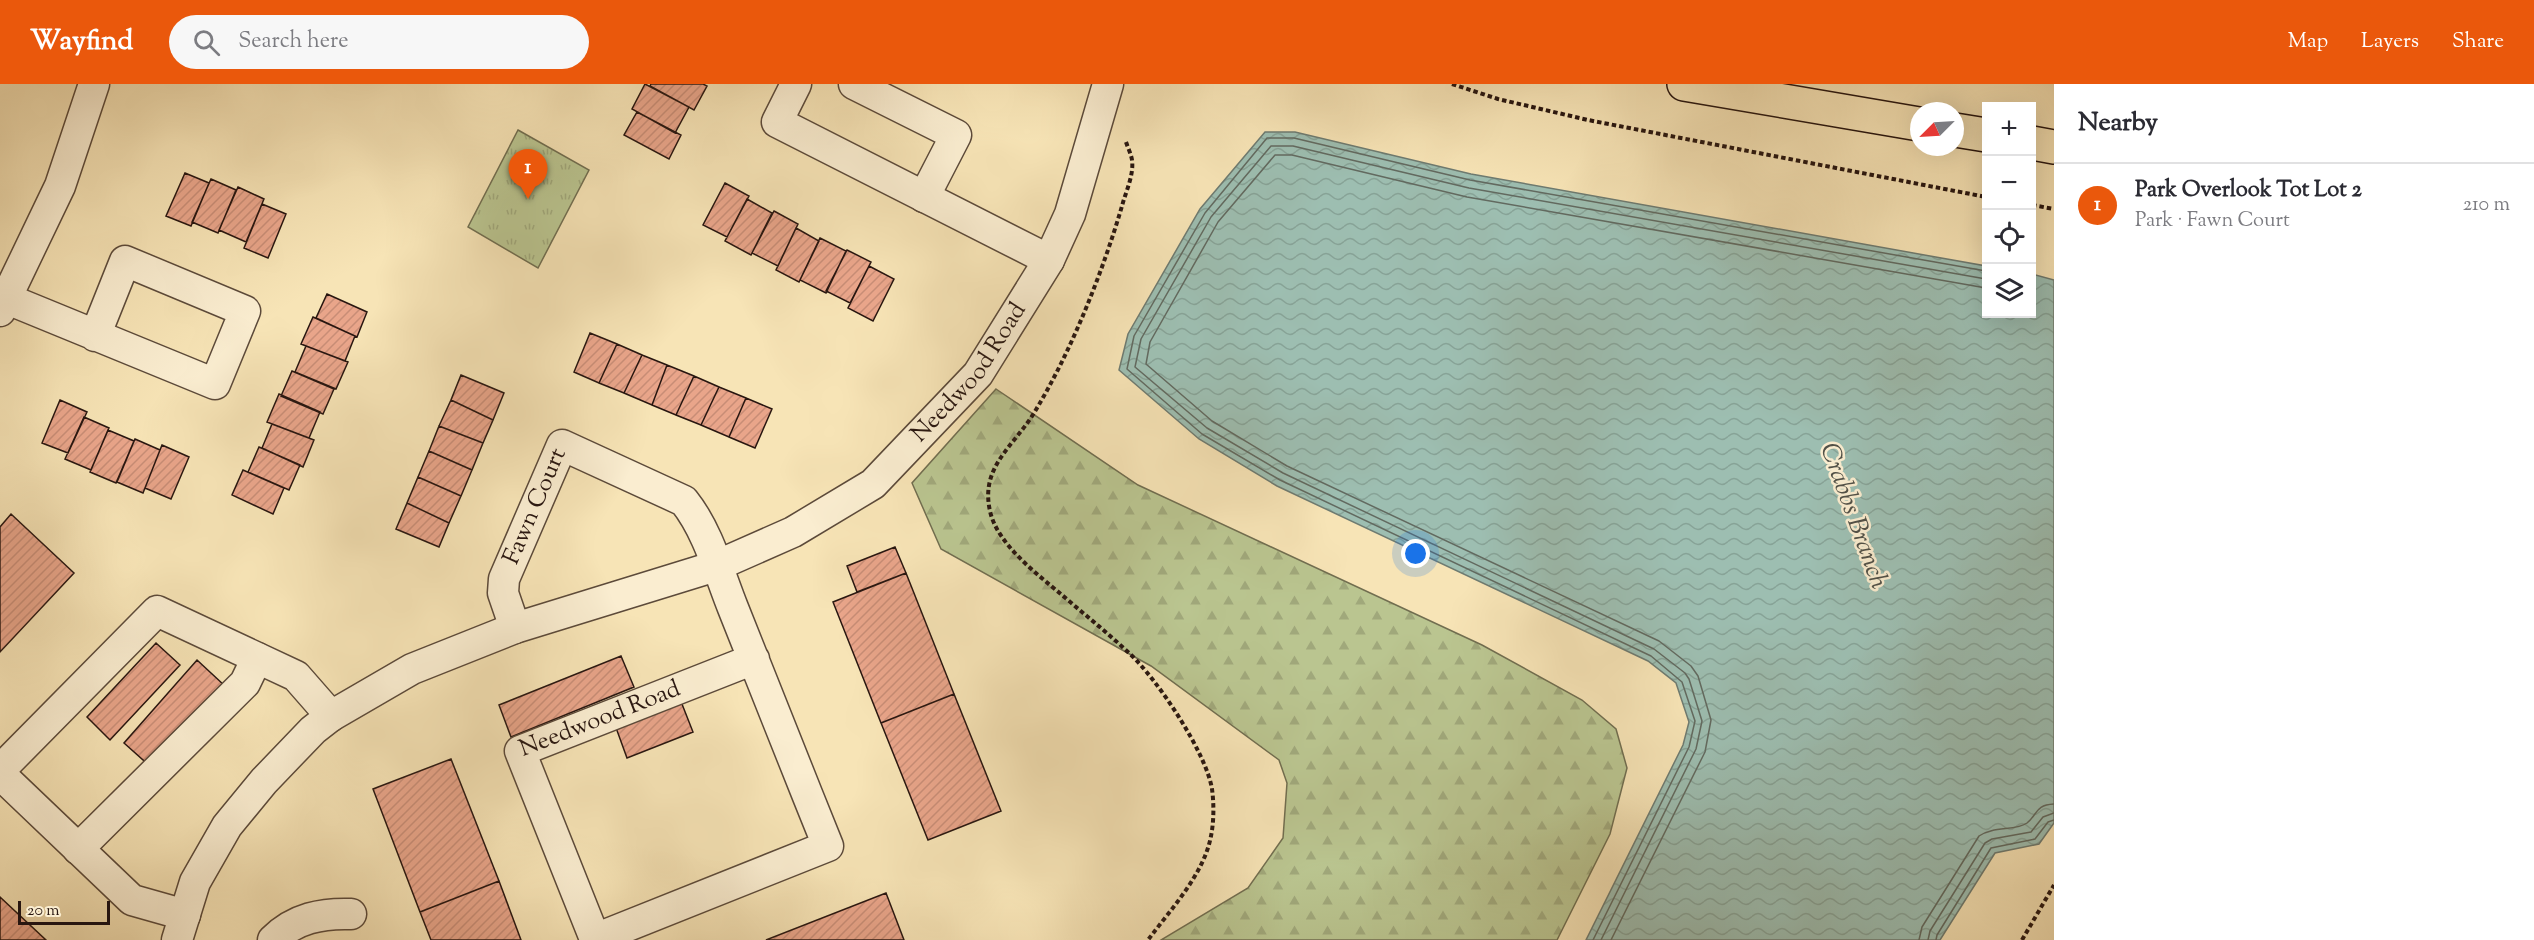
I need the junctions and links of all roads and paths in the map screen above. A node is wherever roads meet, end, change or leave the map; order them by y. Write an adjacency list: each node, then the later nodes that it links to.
1 (94, 84): 18 (street)
2 (796, 84): 14 (street)
3 (854, 84): 14 (street)
4 (1108, 84): 17 (street, Needwood Road)
5 (1452, 84): 13 (path)
6 (1684, 84): 7 (main road)
7 (1910, 122)
8 (1964, 131): 9 (main road)
9 (1982, 134)
10 (1126, 142): 31 (path)
11 (2036, 144): 12 (main road)
12 (2054, 147)
13 (1982, 196)
14 (924, 197): 17 (street)
15 (2036, 206): 16 (path)
16 (2054, 209)
17 (1048, 260): 20 (street, Needwood Road)
18 (2, 302): 19 (street)
19 (95, 336): 19 (street)
20 (716, 566): 21 (street, Needwood Road); 21 (street, Fawn Court); 23 (street, Needwood Road)
21 (515, 628): 24 (street, Needwood Road)
22 (257, 658): 24 (street, Needwood Road); 25 (street, Needwood Road); 26 (street)
23 (754, 659): 23 (street, Needwood Road)
24 (331, 716): 29 (street, Needwood Road)
25 (0, 772): 26 (street, Needwood Road)
26 (78, 849): 29 (street, Needwood Road)
27 (2054, 885): 32 (path)
28 (351, 915): 30 (street)
29 (181, 927)
30 (273, 940)
31 (1149, 940)
32 (2022, 940)

